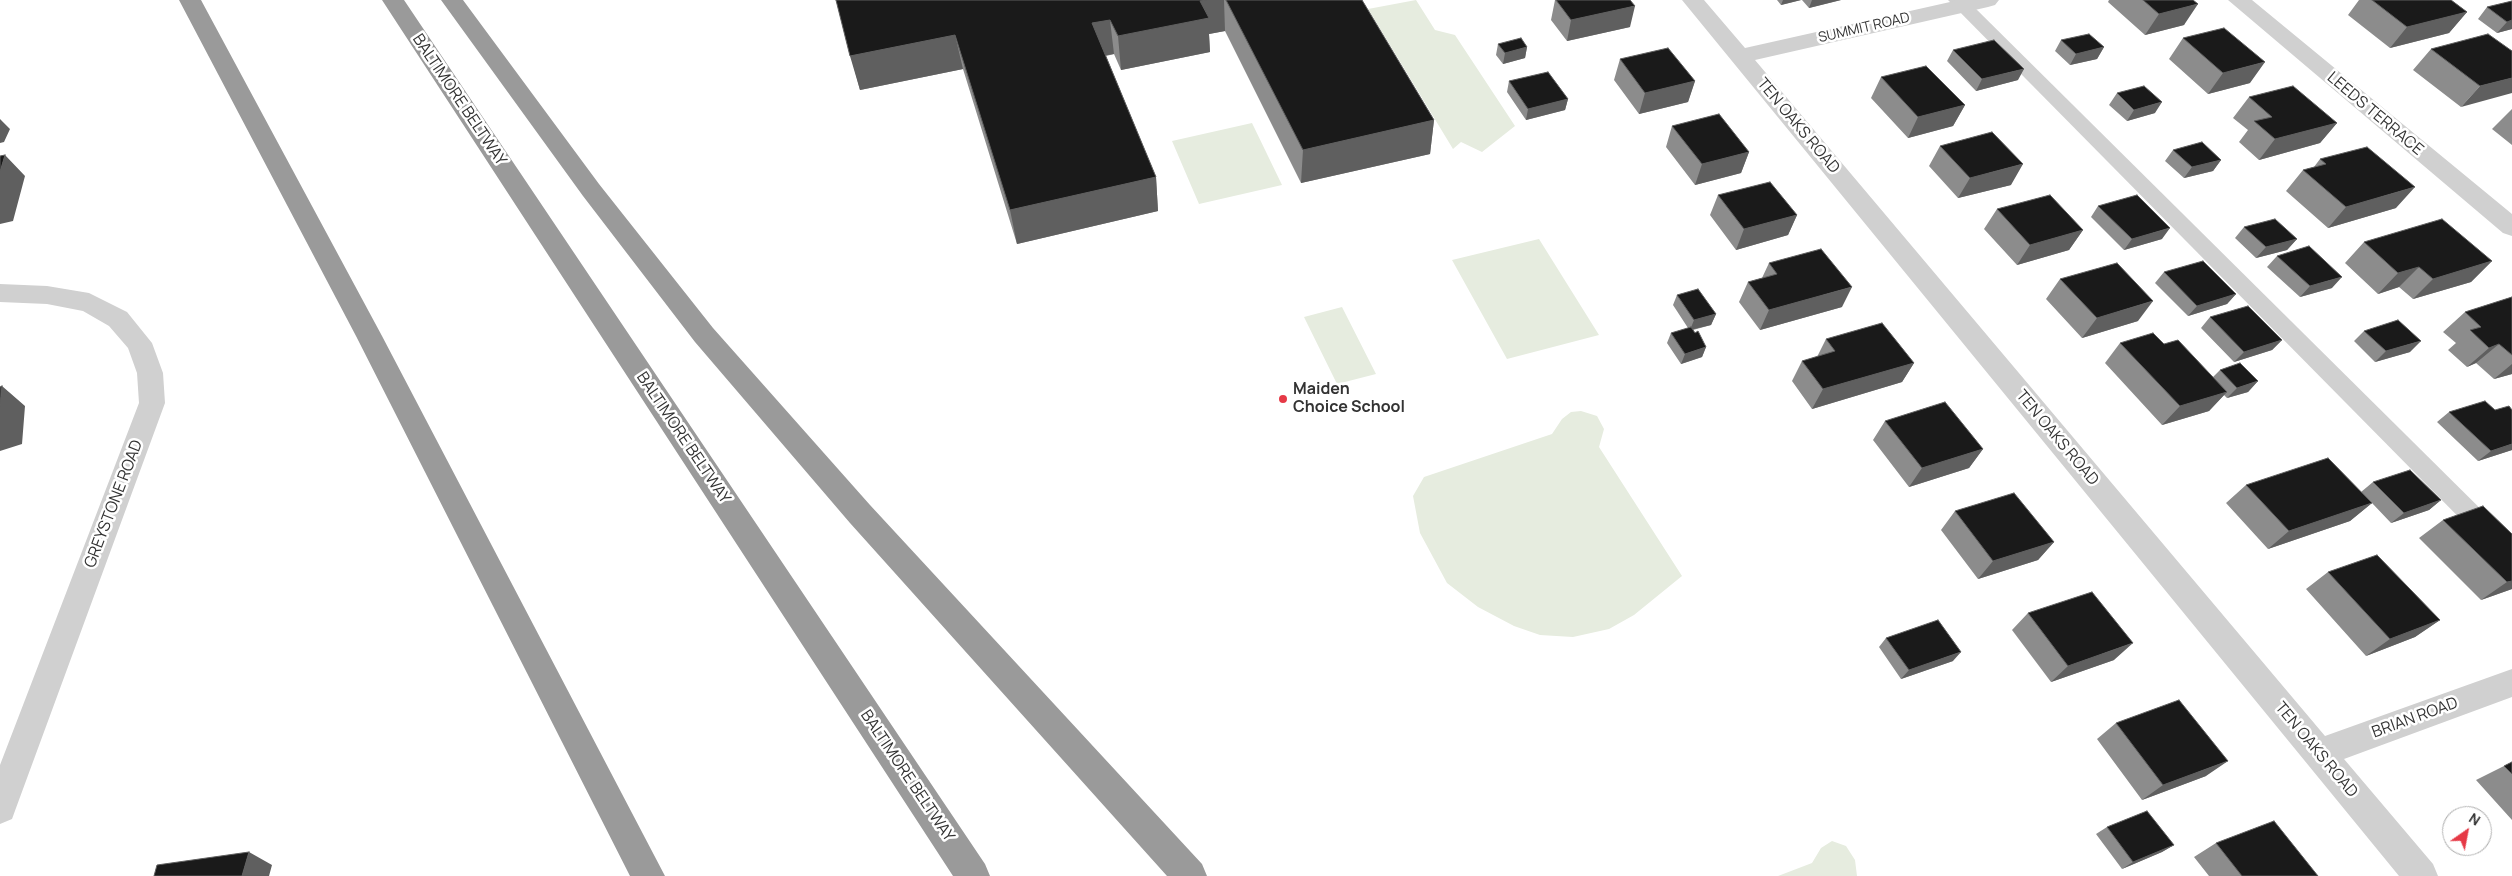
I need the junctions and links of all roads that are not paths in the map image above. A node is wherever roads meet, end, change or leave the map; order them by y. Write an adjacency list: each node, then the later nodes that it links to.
1 (190, 0): 15 (highway)
2 (393, 0): 16 (highway, BALTIMORE BELTWAY)
3 (452, 0): 17 (highway)
4 (1693, 0): 8 (street, TEN OAKS ROAD)
5 (1988, 0): 7 (street, SUMMIT ROAD)
6 (2239, 0): 9 (street, LEEDS TERRACE)
7 (1960, 3): 8 (street, SUMMIT ROAD); 11 (lane)
8 (1740, 56): 13 (street, TEN OAKS ROAD)
9 (2512, 227)
10 (0, 293): 14 (street, GREYSTONE ROAD)
11 (2512, 556)
12 (2512, 683): 13 (street, BRIAN ROAD)
13 (2319, 753): 18 (street, TEN OAKS ROAD)
14 (0, 808)
15 (648, 876)
16 (973, 876)
17 (1190, 876)
18 (2420, 876)

